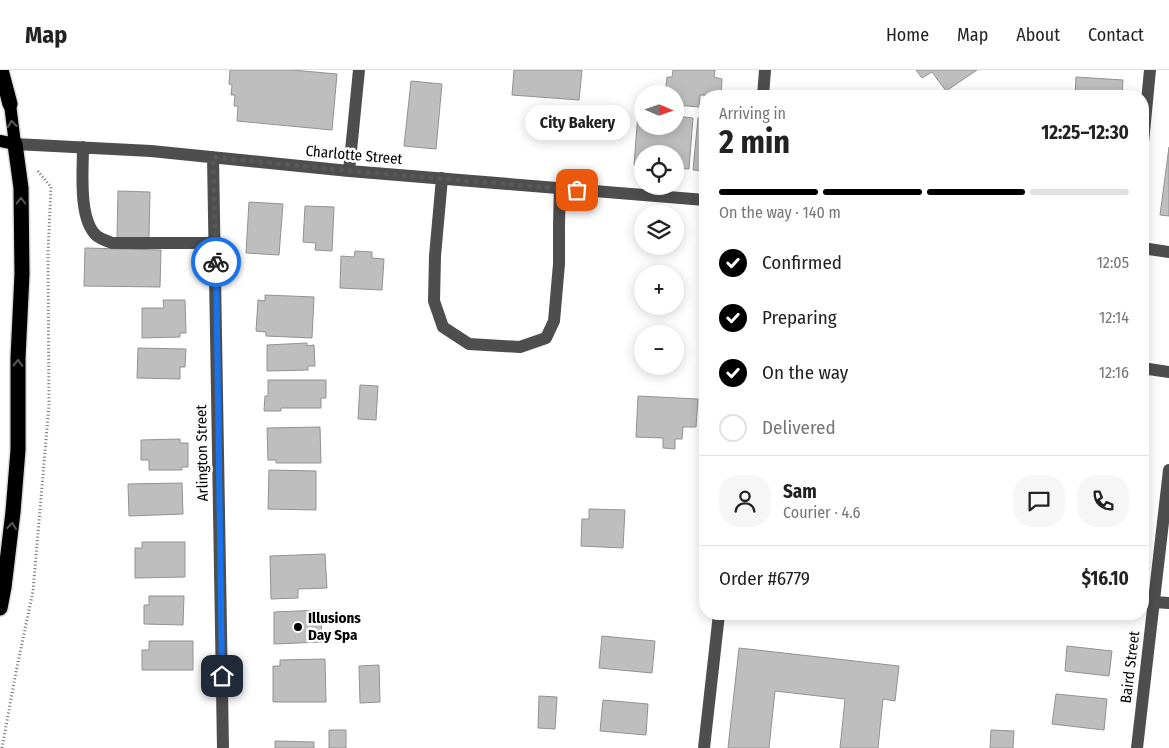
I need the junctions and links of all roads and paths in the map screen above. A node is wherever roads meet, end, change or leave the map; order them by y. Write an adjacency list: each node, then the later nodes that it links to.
1 (1, 70): 8 (highway)
2 (9, 70): 8 (street)
3 (359, 70): 12 (street)
4 (765, 70): 6 (street)
5 (1150, 70): 7 (street)
6 (763, 90)
7 (1148, 90)
8 (10, 104): 9 (main road, one-way to 8)
9 (7, 143): 10 (street, Charlotte Street); 24 (highway, one-way to 9)
10 (84, 148): 11 (street, Charlotte Street); 16 (street)
11 (213, 157): 12 (street, Charlotte Street); 16 (street, Arlington Street)
12 (350, 171): 13 (street, Charlotte Street)
13 (442, 178): 14 (street, Charlotte Street); 14 (street)
14 (560, 188): 15 (street, Charlotte Street)
15 (699, 200)
16 (215, 244): 26 (street, Arlington Street)
17 (1149, 249): 18 (street)
18 (1169, 252)
19 (1149, 369): 20 (street)
20 (1169, 372)
21 (1169, 470): 22 (street, Baird Street)
22 (1154, 602): 23 (street); 28 (street, Baird Street)
23 (1169, 603)
24 (0, 608)
25 (718, 620): 27 (street)
26 (223, 748)
27 (704, 748)
28 (1137, 748)

